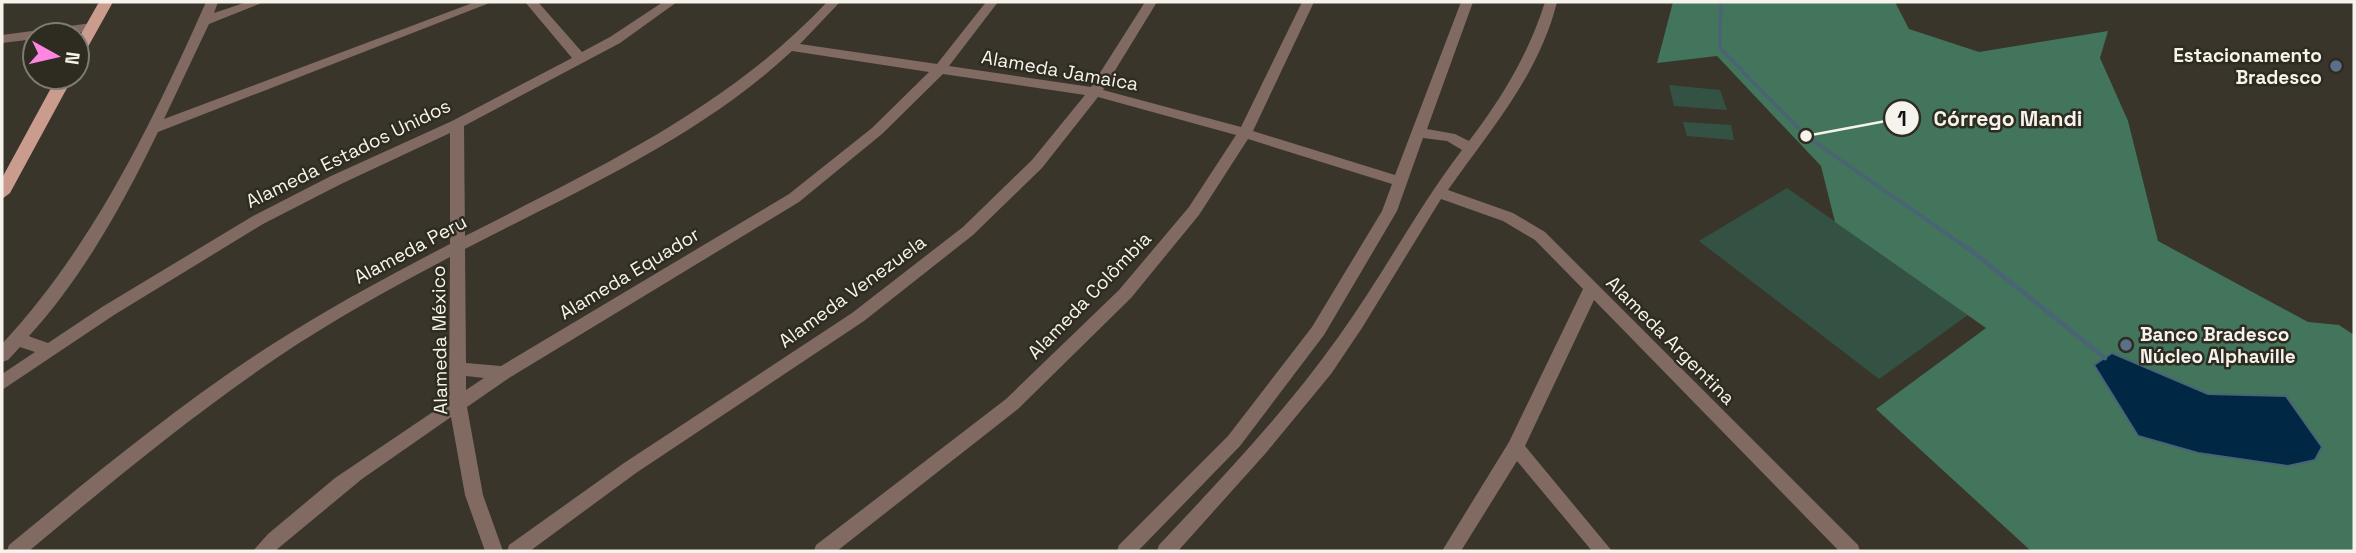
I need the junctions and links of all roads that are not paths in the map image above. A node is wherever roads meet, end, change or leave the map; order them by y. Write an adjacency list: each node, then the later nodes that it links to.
1 (106, 2): 14 (main road)
2 (212, 2): 13 (street)
3 (258, 2): 13 (street)
4 (486, 2): 22 (street)
5 (531, 2): 17 (street)
6 (671, 2): 17 (street, Alameda Estados Unidos)
7 (834, 2): 16 (street, Alameda Peru)
8 (992, 2): 18 (street, Alameda Equador)
9 (1151, 2): 20 (street, Alameda Venezuela)
10 (1307, 2): 23 (street, Alameda Colômbia)
11 (1467, 2): 24 (street)
12 (1551, 2): 25 (street)
13 (204, 21): 22 (street)
14 (92, 27): 15 (street)
15 (2, 39)
16 (790, 47): 18 (street, Alameda Jamaica); 31 (street, Alameda Peru)
17 (580, 58): 21 (street, Alameda Estados Unidos)
18 (940, 69): 20 (street, Alameda Jamaica); 37 (street, Alameda Equador)
19 (57, 91): 28 (main road)
20 (1095, 92): 23 (street, Alameda Jamaica); 44 (street, Alameda Venezuela)
21 (457, 124): 31 (street, Alameda México); 34 (street, Alameda Estados Unidos)
22 (152, 129): 33 (street)
23 (1245, 133): 26 (street, Alameda Jamaica); 45 (street, Alameda Colômbia)
24 (1420, 133): 25 (street); 26 (street)
25 (1471, 149): 27 (street)
26 (1399, 181): 29 (street)
27 (1438, 192): 30 (street); 32 (street, Alameda Argentina)
28 (2, 193)
29 (1379, 231): 30 (street); 46 (street)
30 (1405, 239): 47 (street)
31 (458, 247): 36 (street, Alameda México); 41 (street, Alameda Peru)
32 (1591, 289): 40 (street); 50 (street, Alameda Argentina)
33 (19, 337): 34 (street); 35 (street)
34 (49, 350): 38 (street, Alameda Estados Unidos)
35 (2, 355)
36 (458, 369): 37 (street); 39 (street, Alameda México)
37 (503, 373): 39 (street, Alameda Equador)
38 (2, 383)
39 (463, 399): 42 (street, Alameda Equador); 43 (street, Alameda México)
40 (1516, 447): 48 (street); 49 (street)
41 (16, 551)
42 (262, 551)
43 (494, 551)
44 (516, 551)
45 (823, 551)
46 (1126, 551)
47 (1166, 551)
48 (1451, 551)
49 (1603, 551)
50 (1851, 551)

